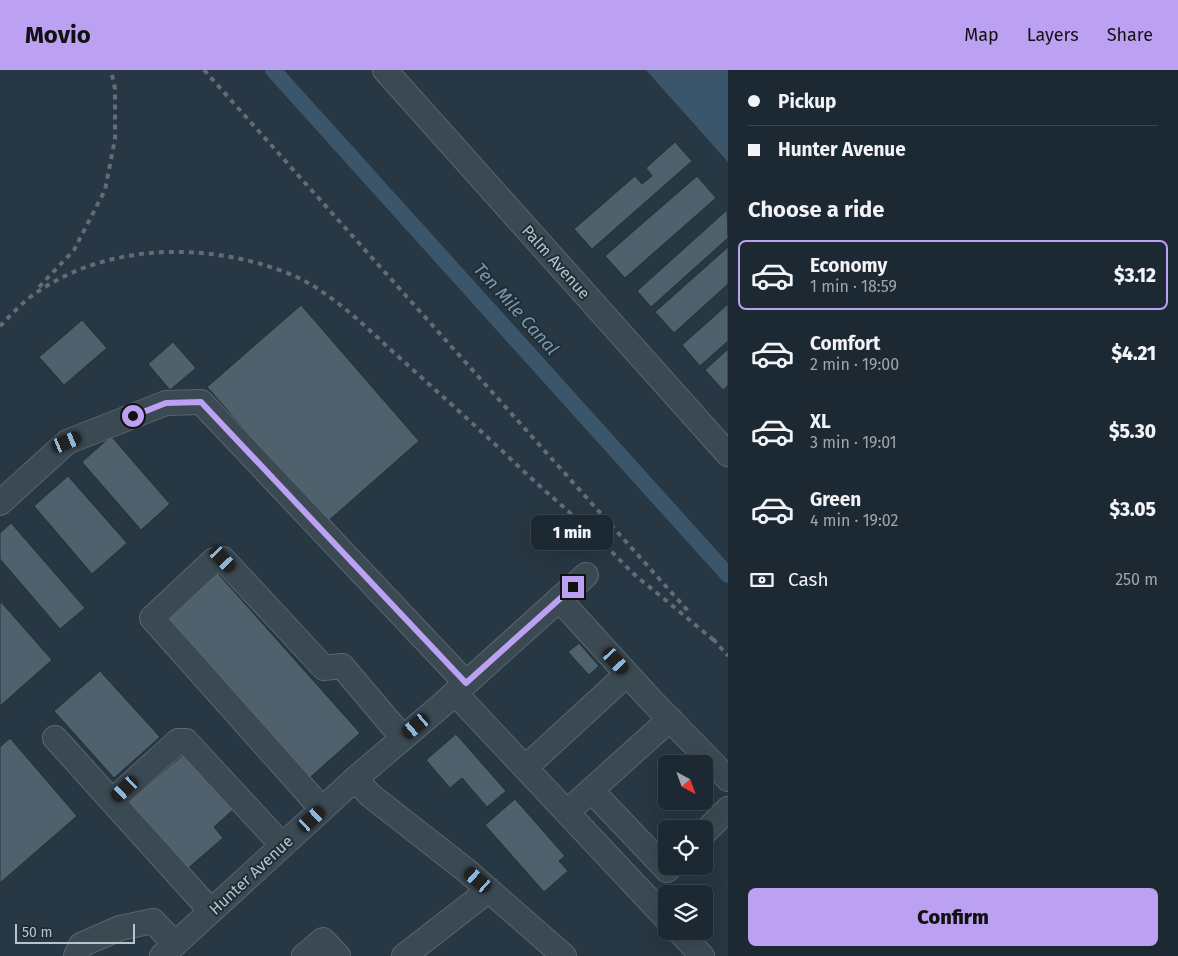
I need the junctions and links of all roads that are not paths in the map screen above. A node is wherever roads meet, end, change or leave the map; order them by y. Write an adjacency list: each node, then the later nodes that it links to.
1 (385, 70): 2 (street, Palm Avenue)
2 (728, 454)
3 (0, 503): 7 (street)
4 (586, 575): 5 (street, Hunter Avenue)
5 (559, 599): 6 (street); 7 (street, Hunter Avenue)
6 (627, 674): 8 (street); 11 (street)
7 (460, 688): 10 (street, Hunter Avenue); 11 (street)
8 (670, 720): 13 (street); 14 (street)
9 (55, 738): 15 (street)
10 (403, 738): 12 (street, Hunter Avenue); 16 (street)
11 (526, 767): 18 (street)
12 (355, 779): 16 (street, Hunter Avenue); 22 (street)
13 (728, 779)
14 (591, 790): 18 (street); 21 (street)
15 (112, 801): 20 (street); 24 (street)
16 (322, 809): 20 (street, Hunter Avenue)
17 (728, 809): 19 (street)
18 (567, 812): 23 (street)
19 (713, 824)
20 (282, 845): 24 (street, Hunter Avenue)
21 (658, 861)
22 (489, 890): 30 (street); 31 (street)
23 (658, 909)
24 (211, 911): 26 (street, Hunter Avenue)
25 (687, 940): 32 (street)
26 (168, 950): 27 (street)
27 (76, 956)
28 (304, 956): 29 (street)
29 (338, 956)
30 (404, 956)
31 (564, 956)
32 (702, 956)

